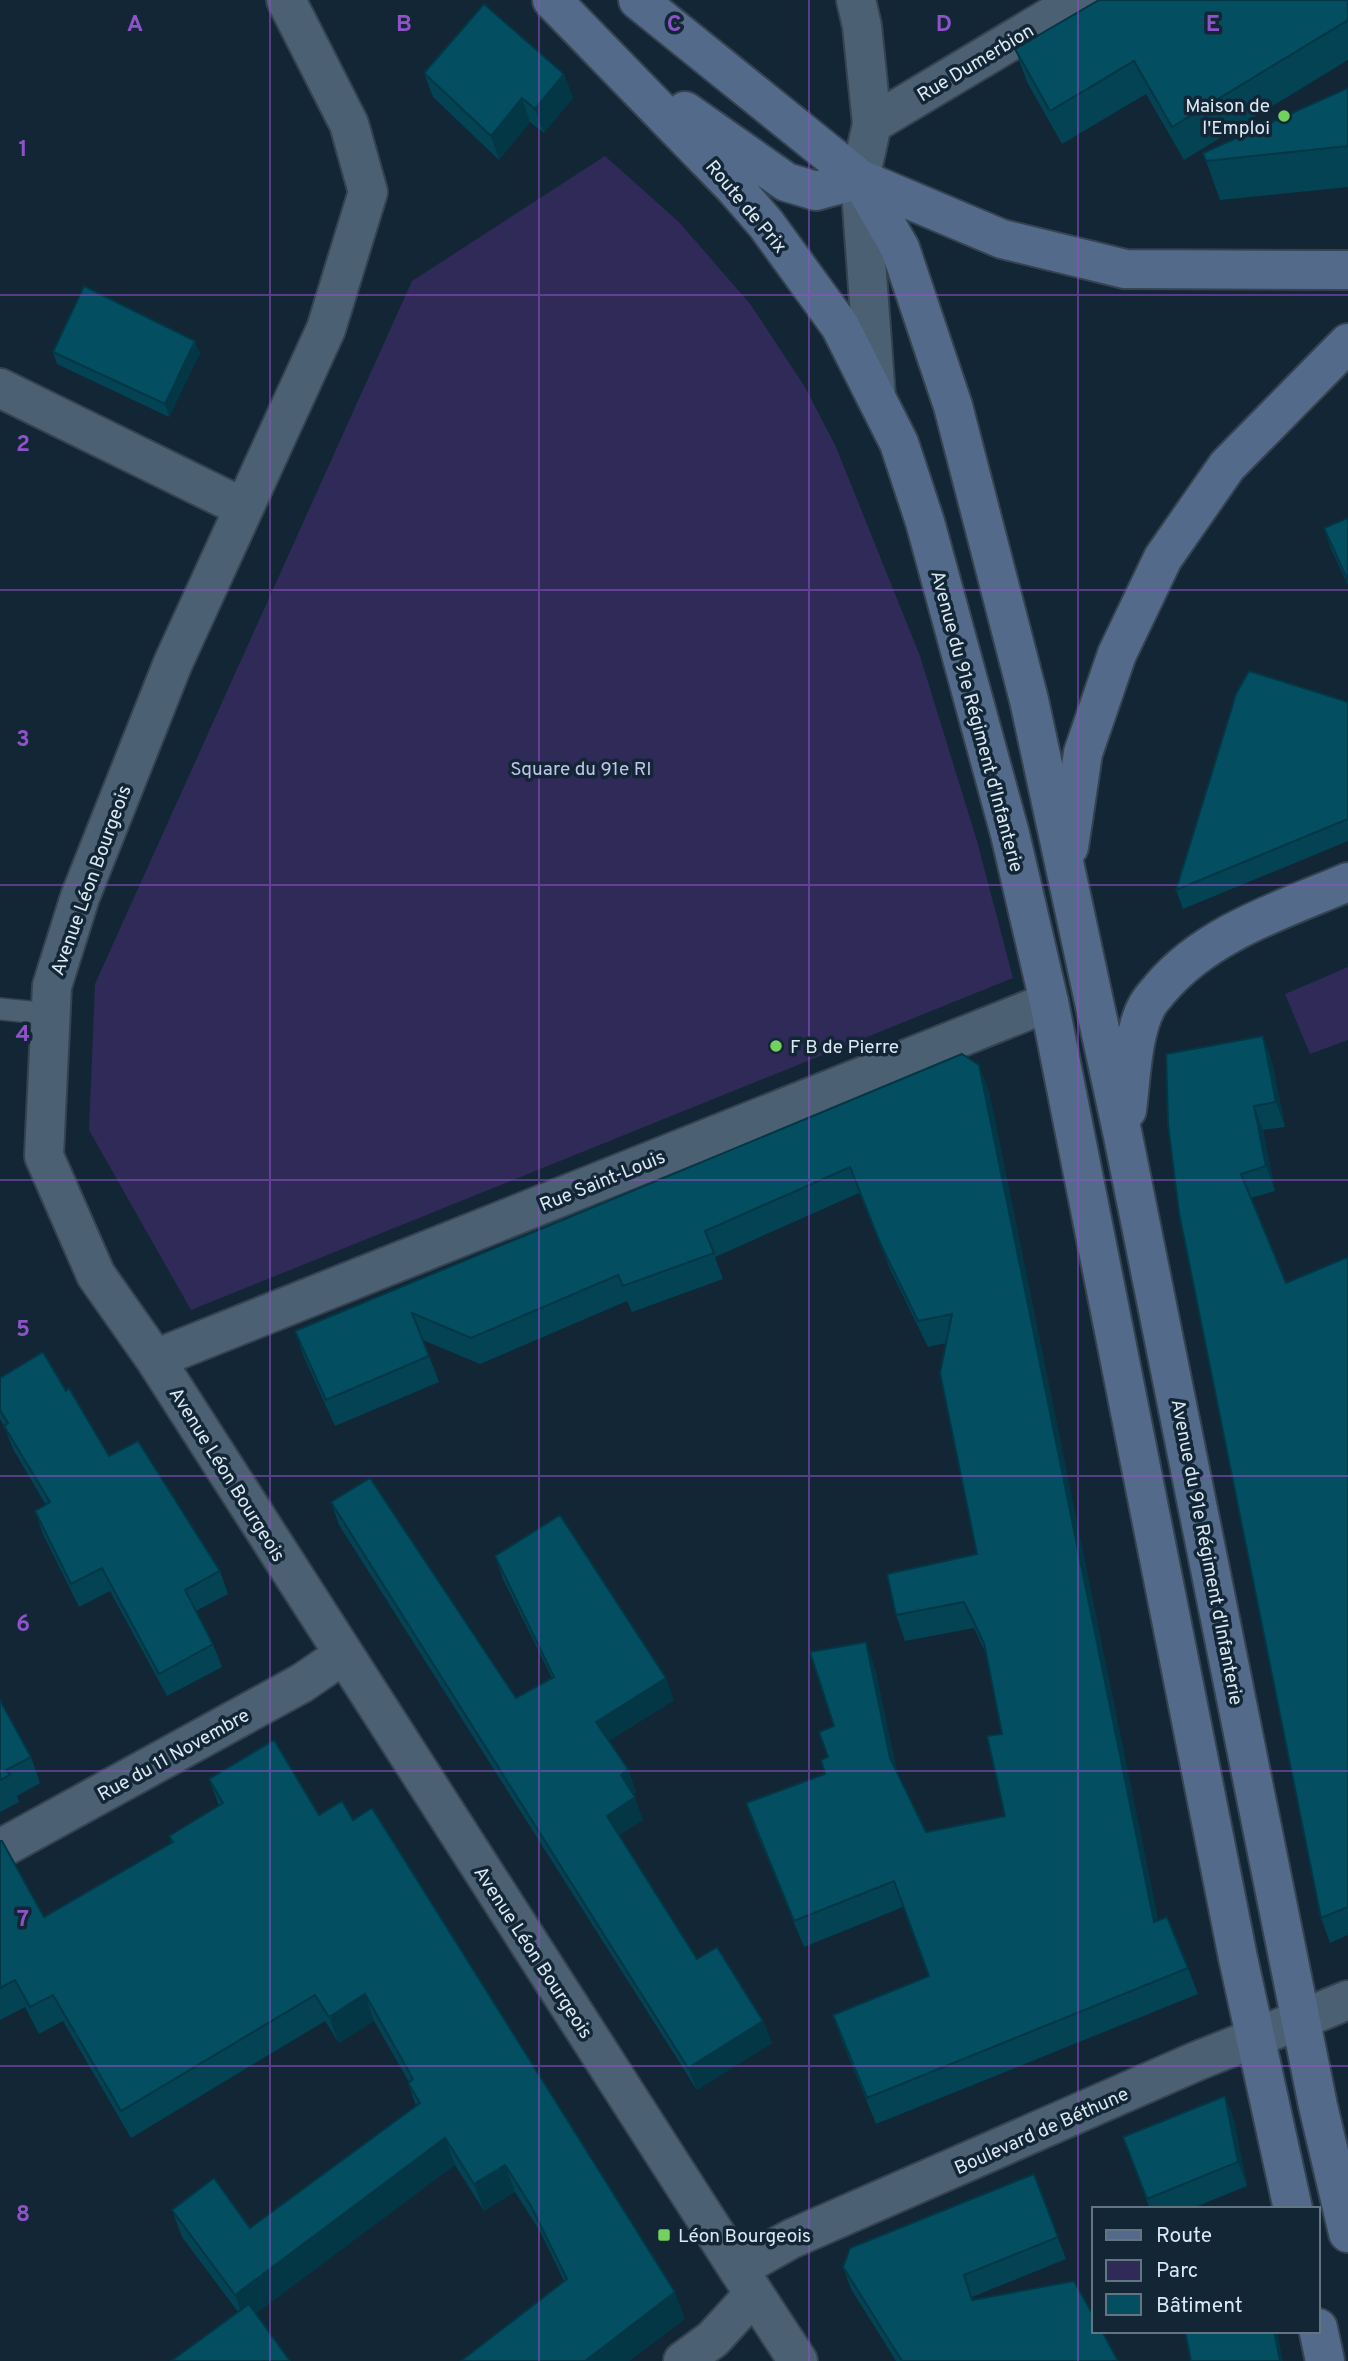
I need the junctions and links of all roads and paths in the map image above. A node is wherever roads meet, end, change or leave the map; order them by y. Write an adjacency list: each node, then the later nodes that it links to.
1 (286, 0): 14 (street, Avenue Léon Bourgeois)
2 (552, 0): 6 (main road, Route de Prix)
3 (638, 0): 8 (main road)
4 (856, 0): 7 (street)
5 (1079, 0): 7 (street, Rue Dumerbion)
6 (608, 57): 8 (main road); 12 (main road, Route de Prix)
7 (872, 124): 8 (street)
8 (860, 179): 9 (main road); 12 (street); 15 (main road, Avenue du 91e Régiment d'Infanterie)
9 (1348, 270)
10 (1348, 343): 15 (main road, Avenue du 91e Régiment d'Infanterie)
11 (0, 388): 14 (street)
12 (876, 397): 13 (main road, Route de Prix)
13 (899, 443): 17 (main road, Avenue du 91e Régiment d'Infanterie)
14 (244, 508): 19 (street, Avenue Léon Bourgeois)
15 (1066, 872): 17 (main road, Avenue du 91e Régiment d'Infanterie); 20 (main road, Avenue du 91e Régiment d'Infanterie)
16 (1348, 882): 20 (main road)
17 (1049, 1002): 21 (street, Rue Saint-Louis); 26 (main road, Avenue du 91e Régiment d'Infanterie)
18 (0, 1010): 19 (lane)
19 (50, 1014): 21 (street, Avenue Léon Bourgeois)
20 (1123, 1136): 25 (main road, Avenue du 91e Régiment d'Infanterie)
21 (155, 1359): 22 (street, Avenue Léon Bourgeois)
22 (343, 1655): 23 (street, Rue du 11 Novembre); 29 (street, Avenue Léon Bourgeois)
23 (0, 1849)
24 (1348, 2000): 25 (street, Boulevard de Béthune)
25 (1302, 2019): 26 (street, Boulevard de Béthune); 28 (main road, Avenue du 91e Régiment d'Infanterie)
26 (1255, 2037): 27 (main road, Avenue du 91e Régiment d'Infanterie); 29 (street, Boulevard de Béthune)
27 (1293, 2207)
28 (1348, 2233)
29 (746, 2282): 31 (street, Boulevard de Béthune); 32 (street, Avenue Léon Bourgeois)
30 (1319, 2333): 33 (main road)
31 (684, 2361)
32 (797, 2361)
33 (1325, 2361)

